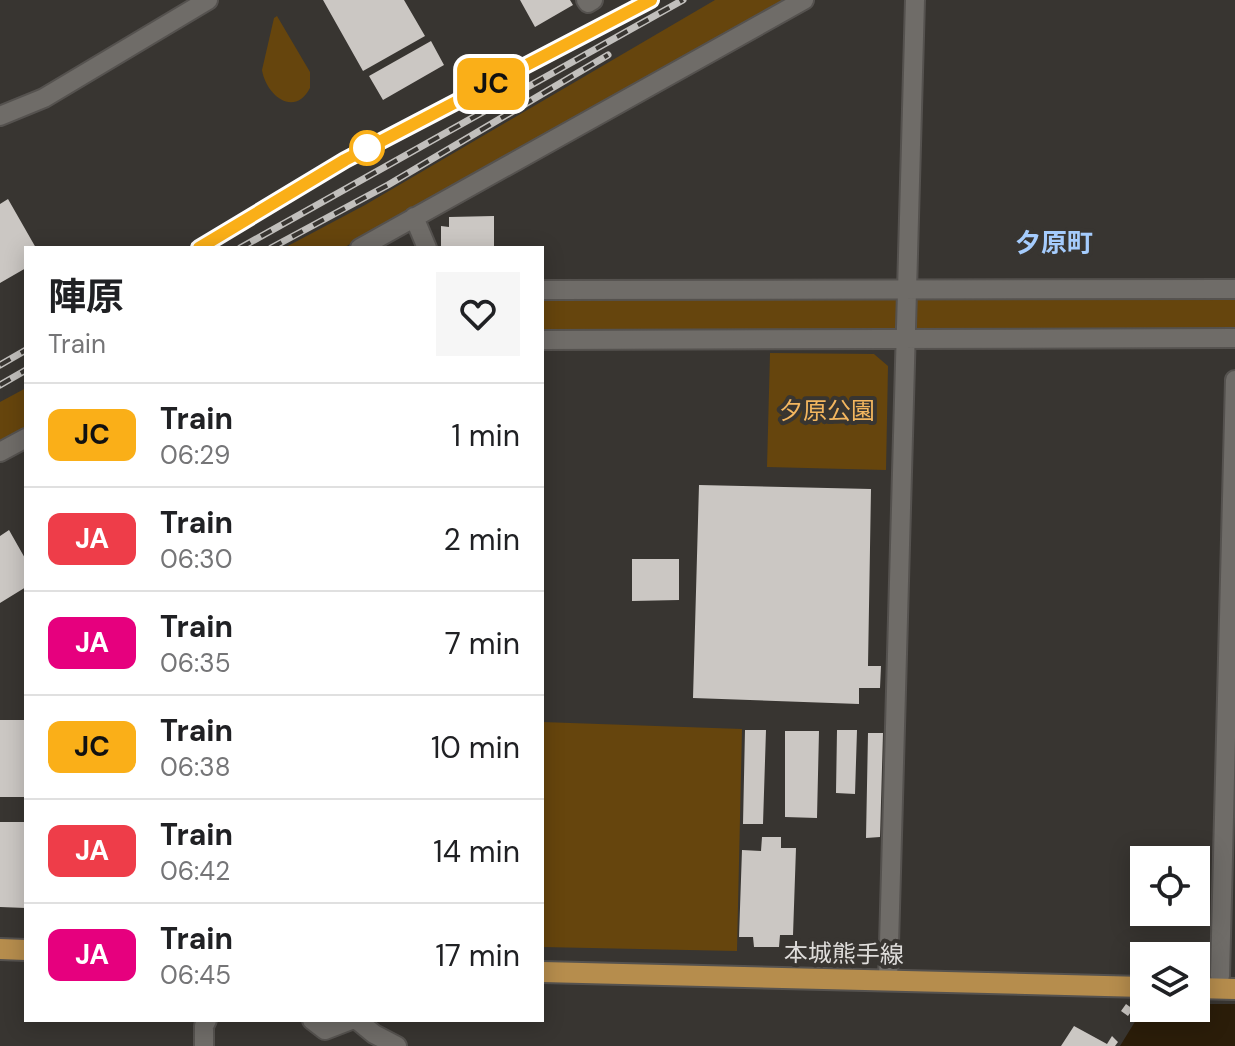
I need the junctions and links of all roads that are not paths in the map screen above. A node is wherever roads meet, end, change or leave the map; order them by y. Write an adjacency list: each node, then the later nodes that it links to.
1 (208, 0): 6 (street)
2 (586, 0): 3 (street)
3 (593, 0)
4 (804, 0): 7 (street)
5 (915, 0): 10 (street)
6 (0, 116)
7 (414, 217): 8 (street); 9 (street)
8 (363, 246)
9 (426, 246)
10 (907, 289): 11 (street); 12 (street); 14 (street)
11 (1235, 289)
12 (544, 290)
13 (1235, 338): 14 (street)
14 (907, 339): 15 (street); 26 (street)
15 (544, 340)
16 (1235, 380): 28 (street)
17 (24, 439): 18 (street)
18 (0, 452)
19 (0, 949): 20 (main road)
20 (24, 950)
21 (0, 960): 22 (main road)
22 (24, 960)
23 (544, 962): 26 (main road, 本城熊手線)
24 (544, 972): 26 (main road, 本城熊手線)
25 (1130, 975): 26 (main road, 本城熊手線)
26 (888, 976): 30 (main road, 本城熊手線)
27 (1210, 977): 28 (main road)
28 (1230, 981): 29 (main road)
29 (1210, 985)
30 (1130, 986)
31 (206, 1022): 35 (street)
32 (315, 1022): 33 (street)
33 (348, 1022)
34 (357, 1022): 36 (street)
35 (204, 1046)
36 (397, 1046)

